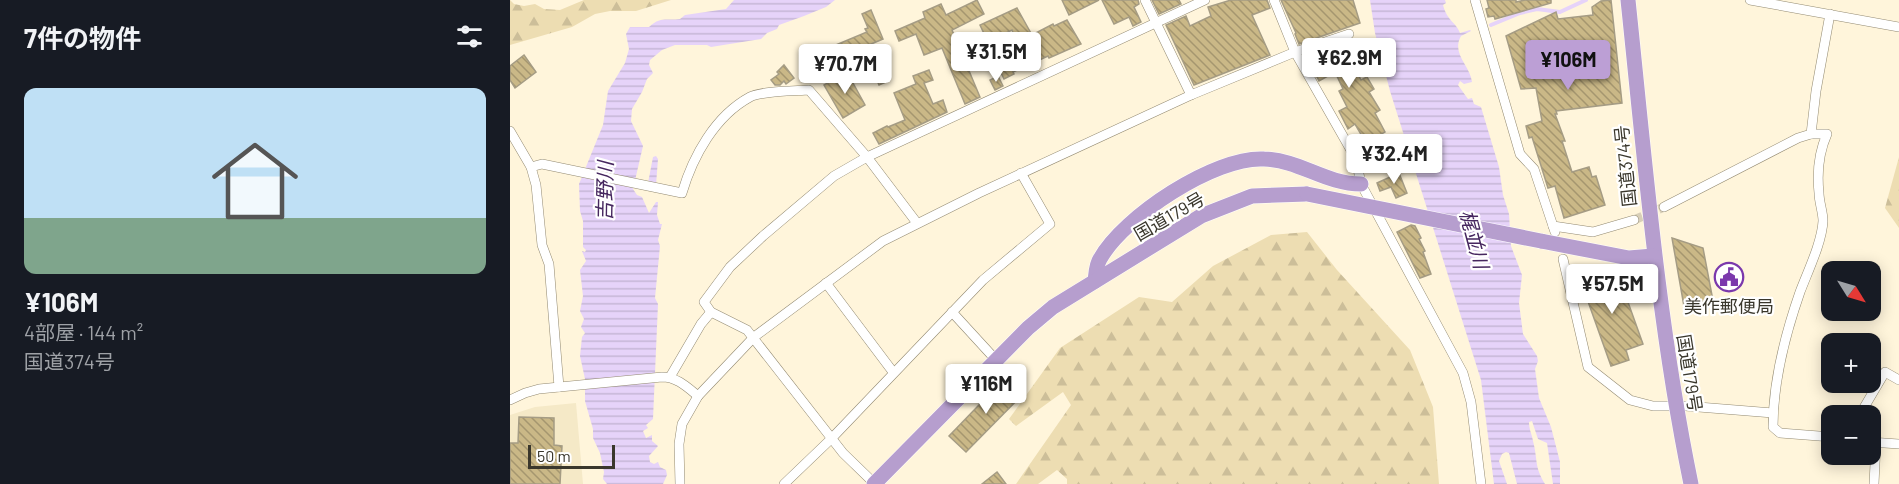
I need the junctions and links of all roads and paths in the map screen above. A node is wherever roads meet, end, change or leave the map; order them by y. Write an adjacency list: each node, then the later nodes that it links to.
1 (1145, 0): 8 (street)
2 (1206, 0): 8 (street)
3 (1274, 0): 11 (street)
4 (1475, 0): 20 (street)
5 (1628, 0): 22 (highway, 国道374号)
6 (1750, 0): 7 (street)
7 (1830, 14): 9 (street); 14 (street)
8 (1156, 23): 12 (street); 15 (street)
9 (1899, 27)
10 (1349, 34): 11 (street)
11 (1295, 52): 12 (street); 18 (street)
12 (1191, 95): 17 (street)
13 (510, 131): 16 (street)
14 (1811, 134): 19 (street); 38 (street)
15 (867, 157): 16 (street); 21 (street); 26 (street)
16 (531, 167): 33 (street)
17 (1021, 173): 21 (street); 27 (street)
18 (1361, 184): 24 (highway); 47 (street)
19 (1664, 207)
20 (1634, 220)
21 (917, 223): 25 (street)
22 (1653, 256): 24 (highway, 国道179号, bridge); 37 (highway, 国道179号)
23 (1563, 259): 37 (street)
24 (1095, 281): 29 (highway, 国道179号)
25 (826, 283): 28 (street); 30 (street)
26 (711, 312): 28 (street); 31 (street)
27 (952, 312): 29 (street); 30 (street)
28 (754, 337): 34 (street); 40 (street)
29 (996, 360): 46 (highway, 国道179号)
30 (893, 372): 40 (street)
31 (666, 377): 33 (street); 34 (street)
32 (1899, 380): 36 (street)
33 (559, 387): 35 (street)
34 (698, 396): 44 (street)
35 (510, 400)
36 (1866, 405)
37 (1674, 406): 38 (street); 48 (highway, 国道179号)
38 (1773, 413): 39 (street)
39 (1821, 436)
40 (831, 439): 45 (street); 46 (street)
41 (1881, 443): 42 (street)
42 (1899, 444)
43 (1874, 465): 49 (street)
44 (680, 484)
45 (784, 484)
46 (875, 484)
47 (1481, 484)
48 (1690, 484)
49 (1874, 484)

